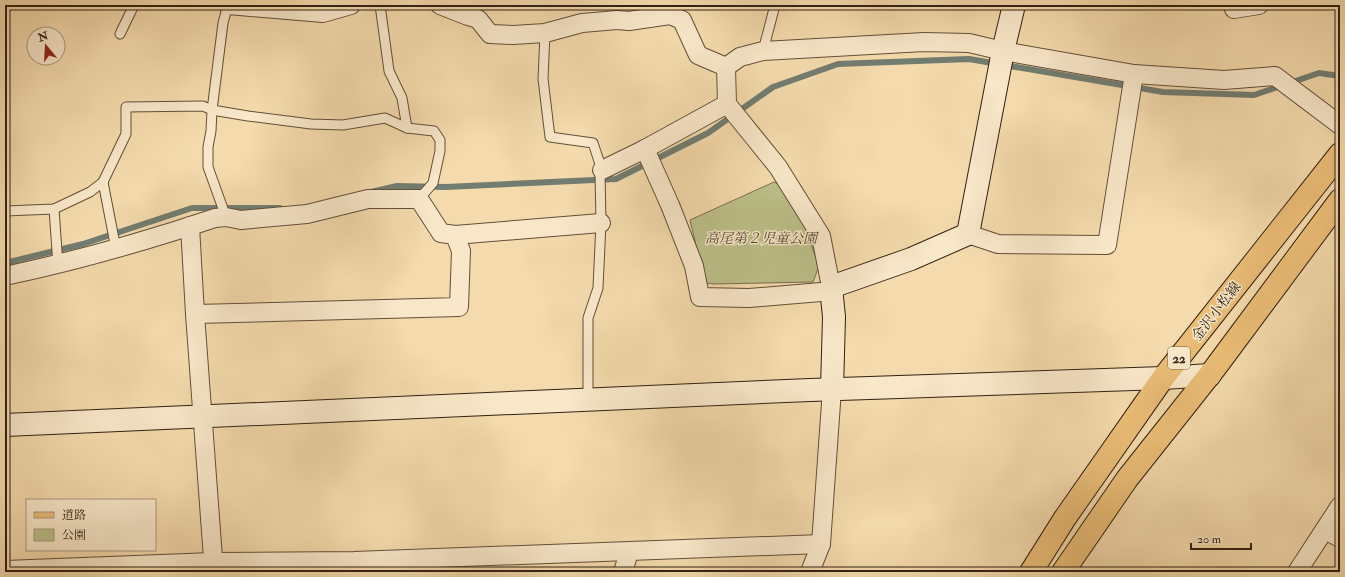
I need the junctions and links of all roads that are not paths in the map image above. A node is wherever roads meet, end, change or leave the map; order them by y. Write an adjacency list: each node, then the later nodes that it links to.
1 (134, 5): 13 (lane)
2 (228, 5): 10 (street); 19 (lane)
3 (351, 5): 10 (street)
4 (380, 5): 21 (lane)
5 (440, 5): 12 (street)
6 (775, 5): 14 (lane)
7 (1014, 5): 15 (street)
8 (1233, 5): 9 (street)
9 (1259, 5)
10 (292, 8)
11 (671, 8): 12 (street); 16 (street)
12 (545, 33): 24 (lane)
13 (120, 34)
14 (763, 51): 15 (street); 16 (street)
15 (1003, 51): 17 (street); 33 (street)
16 (726, 67): 18 (street)
17 (1134, 74): 20 (street); 33 (street)
18 (726, 104): 22 (street); 38 (street)
19 (212, 110): 21 (lane); 25 (lane); 30 (lane)
20 (1340, 125)
21 (407, 128): 26 (lane)
22 (645, 149): 24 (street); 38 (street)
23 (1340, 154): 41 (main road, 金沢小松線 / 22)
24 (602, 170): 31 (lane)
25 (103, 182): 28 (lane); 35 (lane)
26 (419, 198): 30 (street); 34 (street)
27 (1340, 200): 40 (main road, 22)
28 (54, 209): 29 (lane); 36 (lane)
29 (5, 211)
30 (226, 217): 32 (street)
31 (601, 222): 34 (street); 43 (lane)
32 (190, 226): 35 (street); 39 (street)
33 (968, 234): 38 (street)
34 (455, 235): 39 (street)
35 (116, 249): 36 (street)
36 (58, 265): 37 (street)
37 (5, 276)
38 (831, 287): 42 (street)
39 (195, 314): 44 (street)
40 (1210, 375): 41 (street); 56 (main road, 22)
41 (1164, 378): 42 (street); 55 (main road, 金沢小松線 / 22)
42 (832, 389): 43 (street); 48 (street)
43 (588, 400): 44 (street)
44 (202, 417): 45 (street); 50 (street)
45 (5, 425)
46 (1340, 506): 47 (street)
47 (1332, 534): 57 (street)
48 (821, 544): 49 (street); 54 (street)
49 (628, 552): 51 (street); 53 (street)
50 (213, 567): 51 (street); 52 (street)
51 (354, 567)
52 (5, 570)
53 (623, 572)
54 (810, 572)
55 (1031, 572)
56 (1062, 572)
57 (1297, 572)

